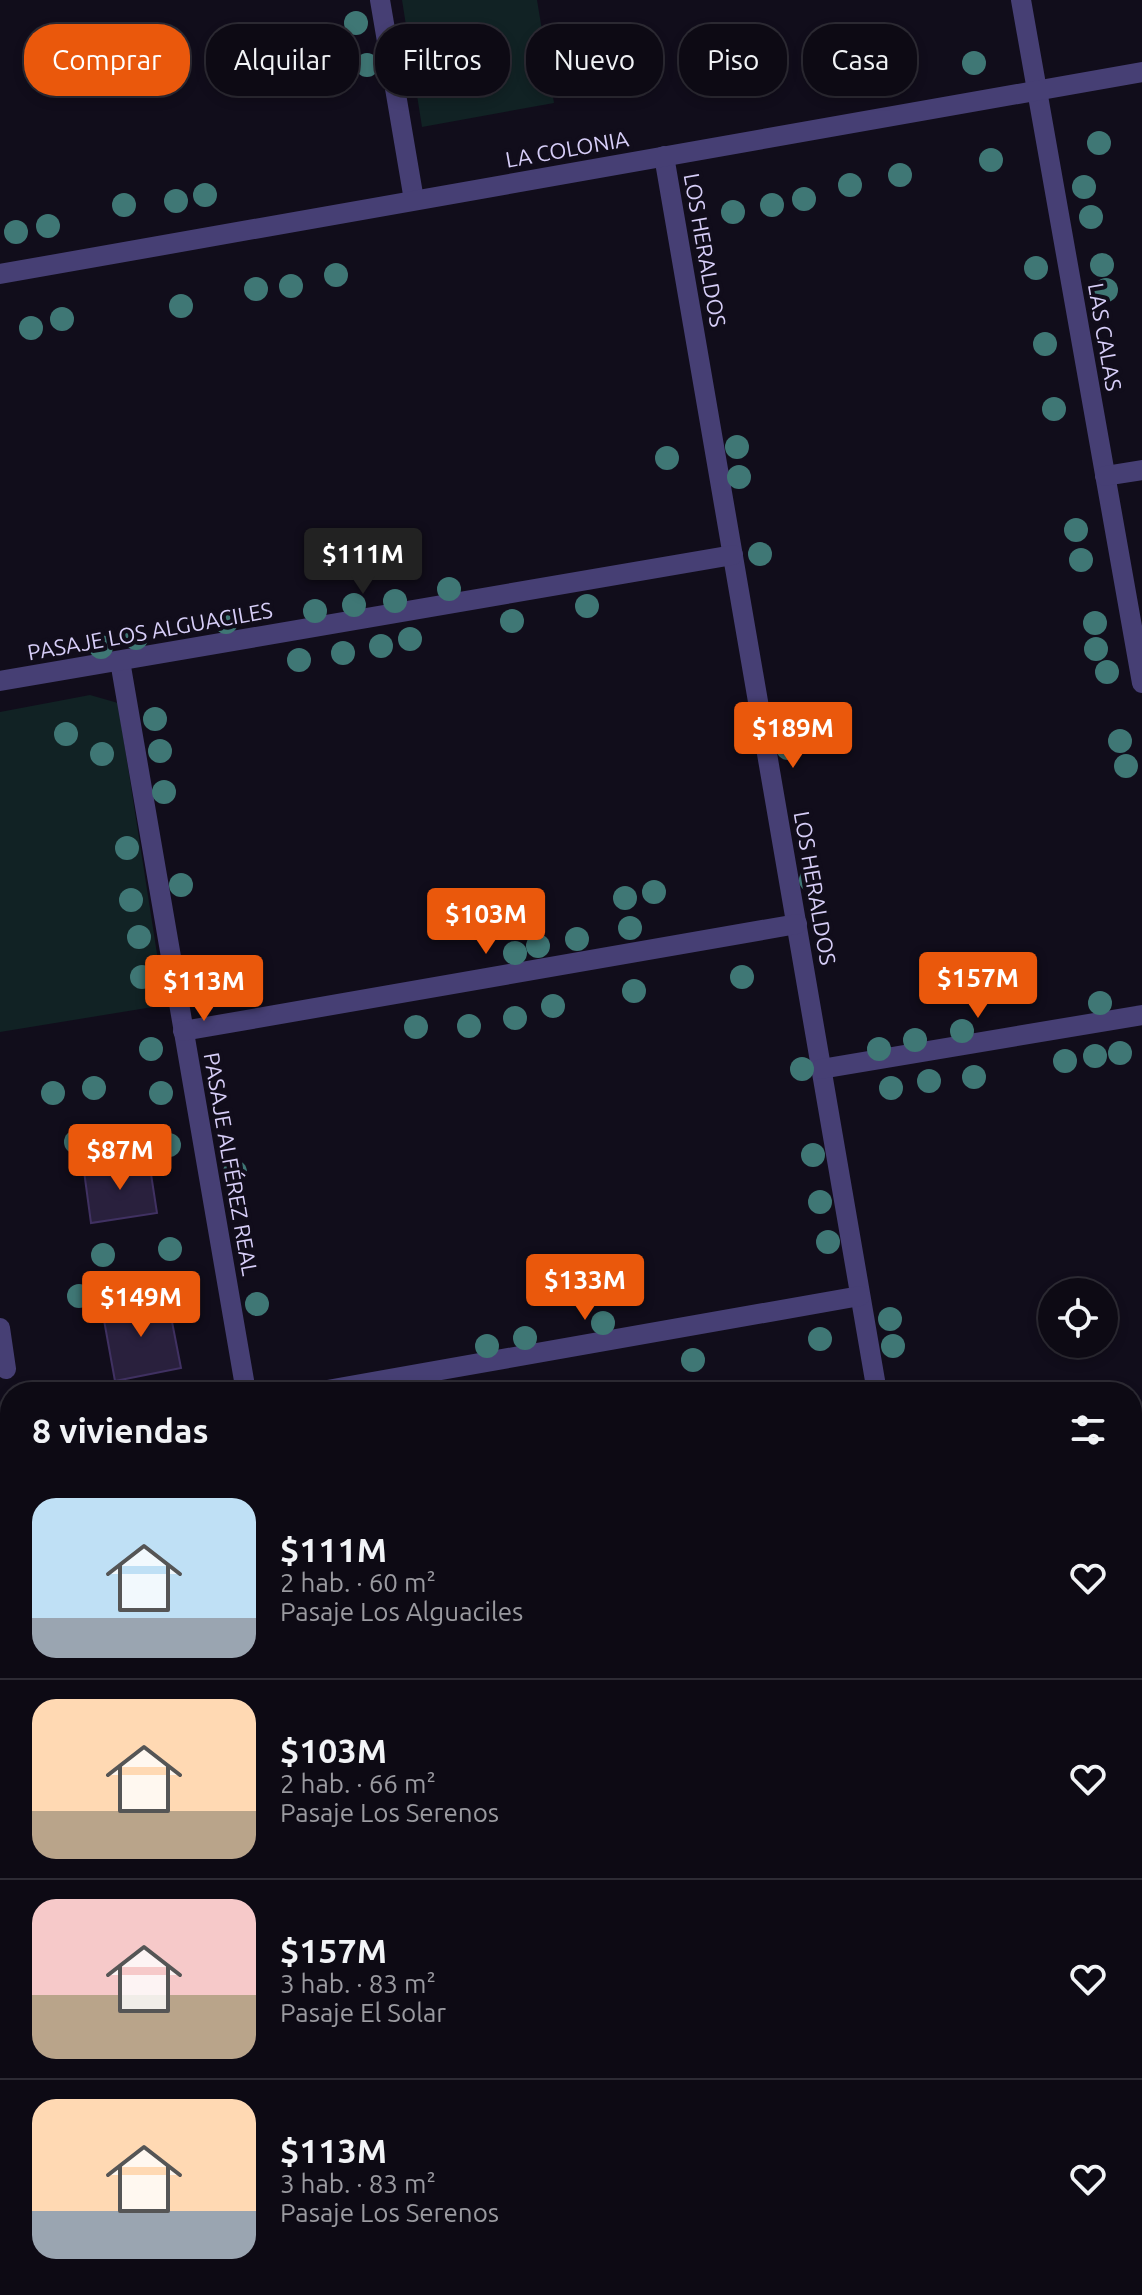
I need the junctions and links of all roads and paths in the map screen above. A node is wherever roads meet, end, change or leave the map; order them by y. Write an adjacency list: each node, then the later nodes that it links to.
1 (380, 0): 6 (street)
2 (1021, 0): 4 (street, LAS CALAS)
3 (1142, 72): 4 (street, LA COLONIA)
4 (1037, 91): 5 (street, LA COLONIA); 9 (street, LAS CALAS)
5 (664, 156): 6 (street, LA COLONIA); 10 (street, LOS HERALDOS)
6 (414, 200): 7 (street, LA COLONIA)
7 (0, 274)
8 (1142, 470): 9 (street)
9 (1105, 476): 13 (street, LAS CALAS)
10 (733, 555): 11 (street, PASAJE LOS ALGUACILES); 14 (street, LOS HERALDOS)
11 (120, 661): 12 (street, PASAJE LOS ALGUACILES); 16 (street, PASAJE ALFÉREZ REAL)
12 (0, 681)
13 (1142, 683)
14 (797, 924): 16 (street); 17 (street, LOS HERALDOS)
15 (1142, 1015): 17 (street)
16 (183, 1031): 21 (street, PASAJE ALFÉREZ REAL)
17 (821, 1069): 18 (street, LOS HERALDOS)
18 (860, 1296): 22 (street); 23 (street, LOS HERALDOS)
19 (0, 1328): 20 (street)
20 (6, 1369)
21 (244, 1382)
22 (413, 1382)
23 (875, 1382)

